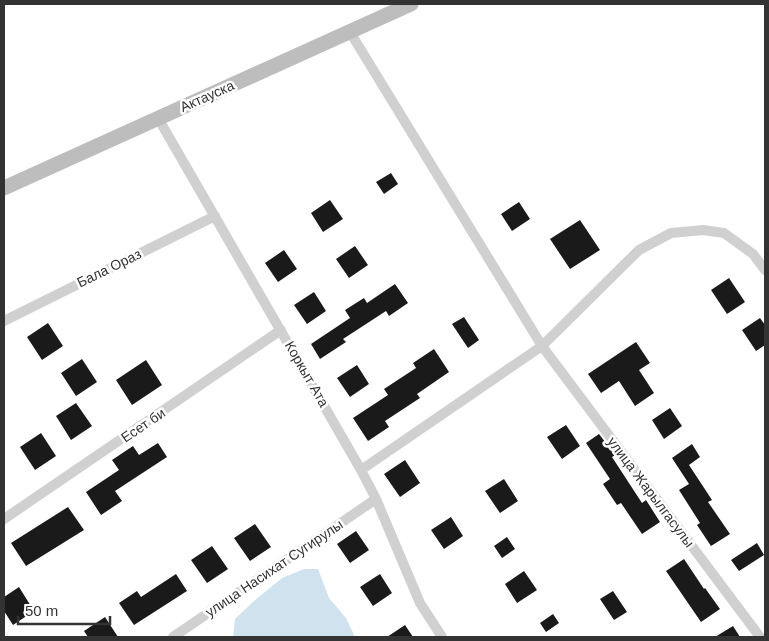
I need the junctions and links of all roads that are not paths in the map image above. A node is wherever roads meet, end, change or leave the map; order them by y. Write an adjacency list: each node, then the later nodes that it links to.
1 (411, 4): 2 (main road, Актауска)
2 (350, 32): 3 (main road, Актауска); 9 (street, улица Жарылгасулы)
3 (158, 118): 4 (main road, Актауска); 5 (street, Коркыт Ата)
4 (4, 188)
5 (215, 216): 7 (street, Бала Ораз); 8 (street, Коркыт Ата)
6 (765, 270): 9 (street)
7 (4, 321)
8 (281, 330): 10 (street, Коркыт Ата); 12 (street, Есет би)
9 (542, 346): 10 (street); 15 (street, улица Жарылгасулы)
10 (361, 470): 11 (street, Коркыт Ата)
11 (376, 499): 13 (street, улица Насихат Сугирулы); 14 (street, Коркыт Ата)
12 (4, 519)
13 (173, 637)
14 (442, 637)
15 (760, 637)

